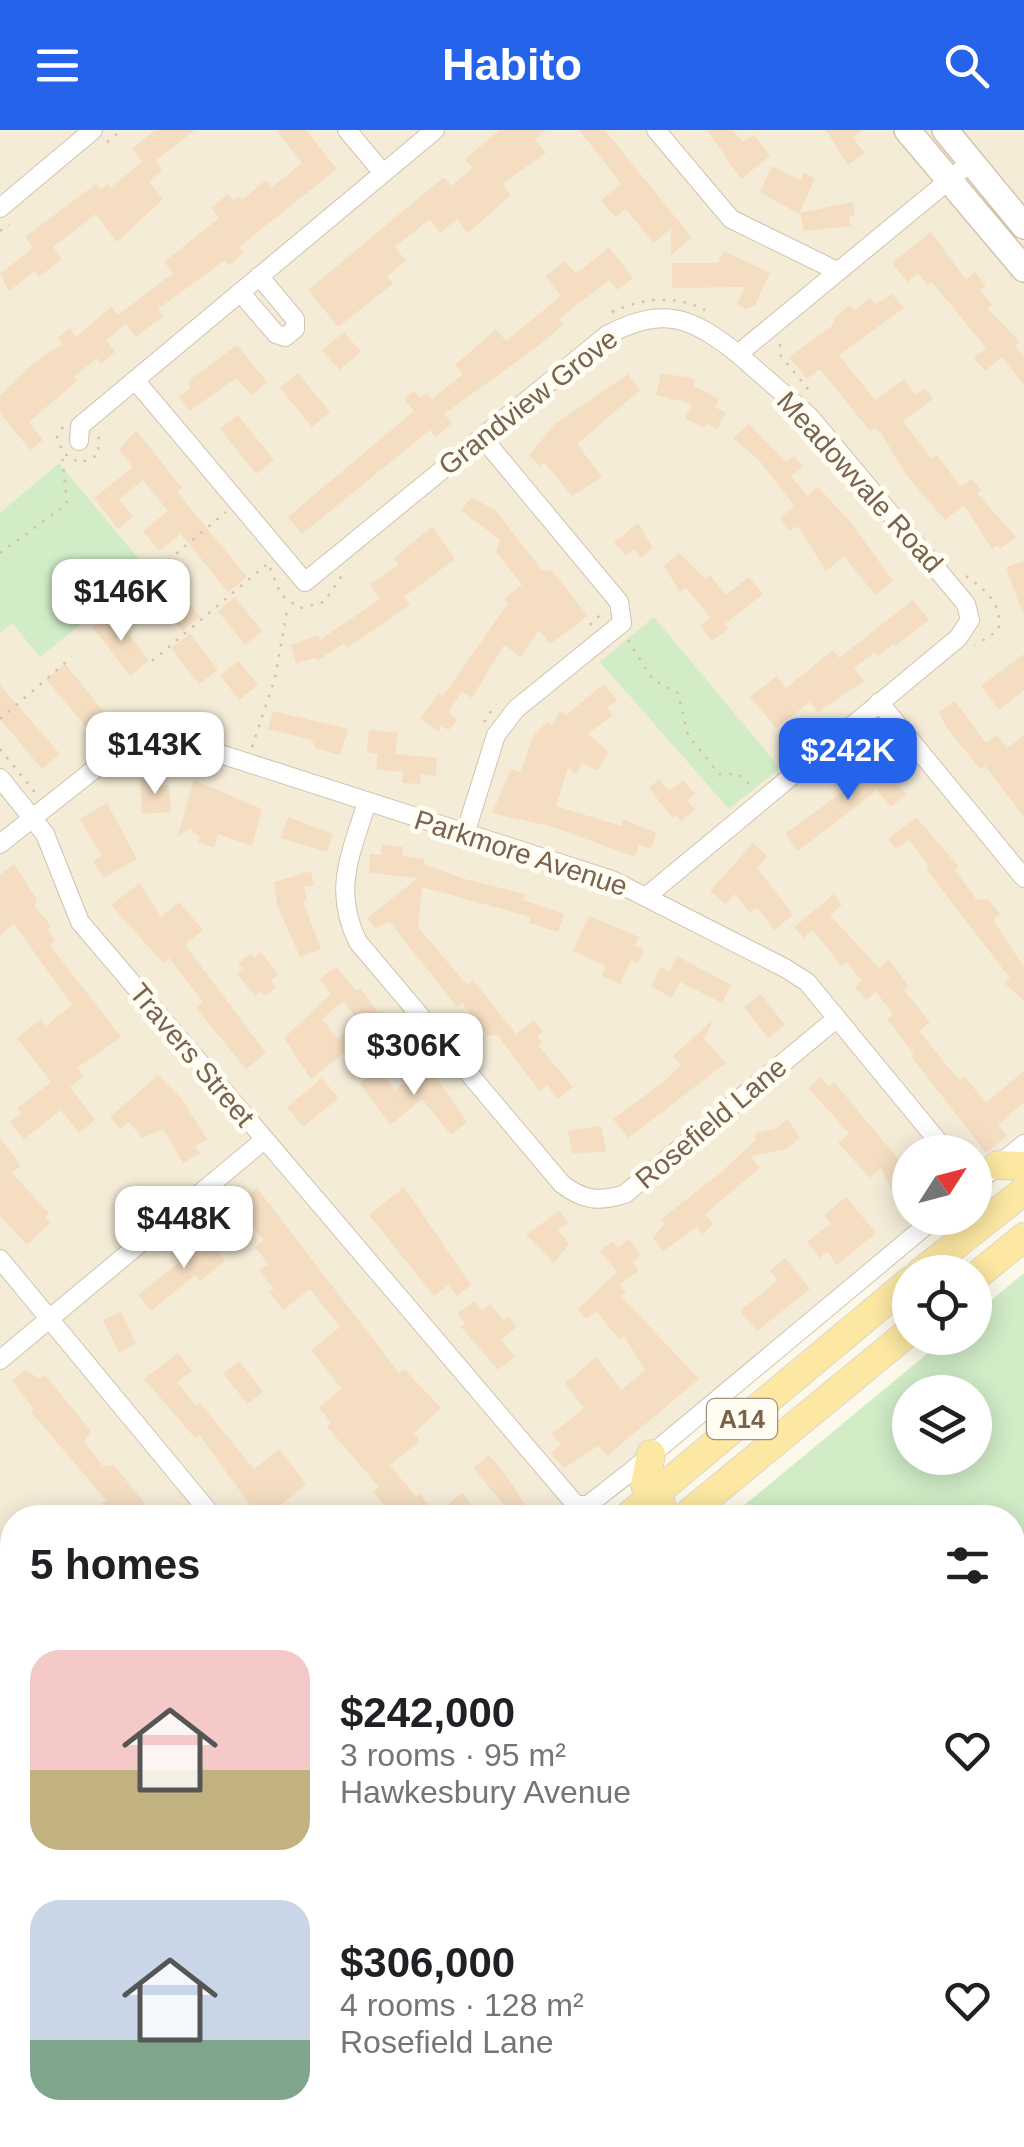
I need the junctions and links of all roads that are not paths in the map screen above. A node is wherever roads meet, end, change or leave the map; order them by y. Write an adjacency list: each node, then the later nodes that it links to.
1 (93, 130): 10 (street)
2 (347, 130): 8 (street)
3 (435, 130): 8 (street)
4 (656, 130): 13 (street)
5 (907, 130): 9 (main road)
6 (944, 130): 7 (main road)
7 (971, 162): 9 (street); 11 (main road)
8 (383, 173): 14 (street)
9 (949, 180): 12 (main road); 13 (street)
10 (0, 208)
11 (1024, 226)
12 (1024, 270)
13 (838, 271): 16 (street)
14 (259, 276): 15 (street); 15 (street)
15 (240, 292): 17 (street)
16 (738, 354): 18 (street, Grandview Grove); 20 (street, Meadowvale Road)
17 (135, 380): 18 (street, Grandview Grove); 19 (street)
18 (482, 436): 24 (street)
19 (80, 440)
20 (879, 702): 26 (street); 27 (street)
21 (0, 778): 23 (street, Travers Street)
22 (367, 802): 23 (street, Parkmore Avenue); 24 (street, Parkmore Avenue); 28 (street, Rosefield Lane)
23 (33, 818): 25 (street, Parkmore Avenue); 30 (street, Travers Street)
24 (465, 834): 27 (street, Parkmore Avenue)
25 (0, 844)
26 (1024, 878)
27 (647, 896): 28 (street, Parkmore Avenue)
28 (837, 1018): 29 (street, Parkmore Avenue)
29 (933, 1135)
30 (264, 1140): 41 (street); 45 (street, Travers Street)
31 (1024, 1144): 32 (street)
32 (1011, 1166)
33 (1024, 1191): 36 (main road)
34 (914, 1235): 45 (street)
35 (1024, 1236): 38 (main road)
36 (943, 1255)
37 (0, 1259): 41 (street)
38 (992, 1263)
39 (892, 1295): 42 (main road, A14)
40 (892, 1314): 42 (main road)
41 (49, 1319): 44 (street); 48 (street)
42 (859, 1321): 47 (main road, A14)
43 (892, 1346): 46 (main road, A14)
44 (0, 1360)
45 (651, 1454): 47 (main road)
46 (722, 1485): 51 (main road); 52 (main road, A14)
47 (652, 1496): 49 (main road, A14); 50 (main road)
48 (203, 1505)
49 (641, 1505)
50 (665, 1505)
51 (671, 1505)
52 (699, 1505)

